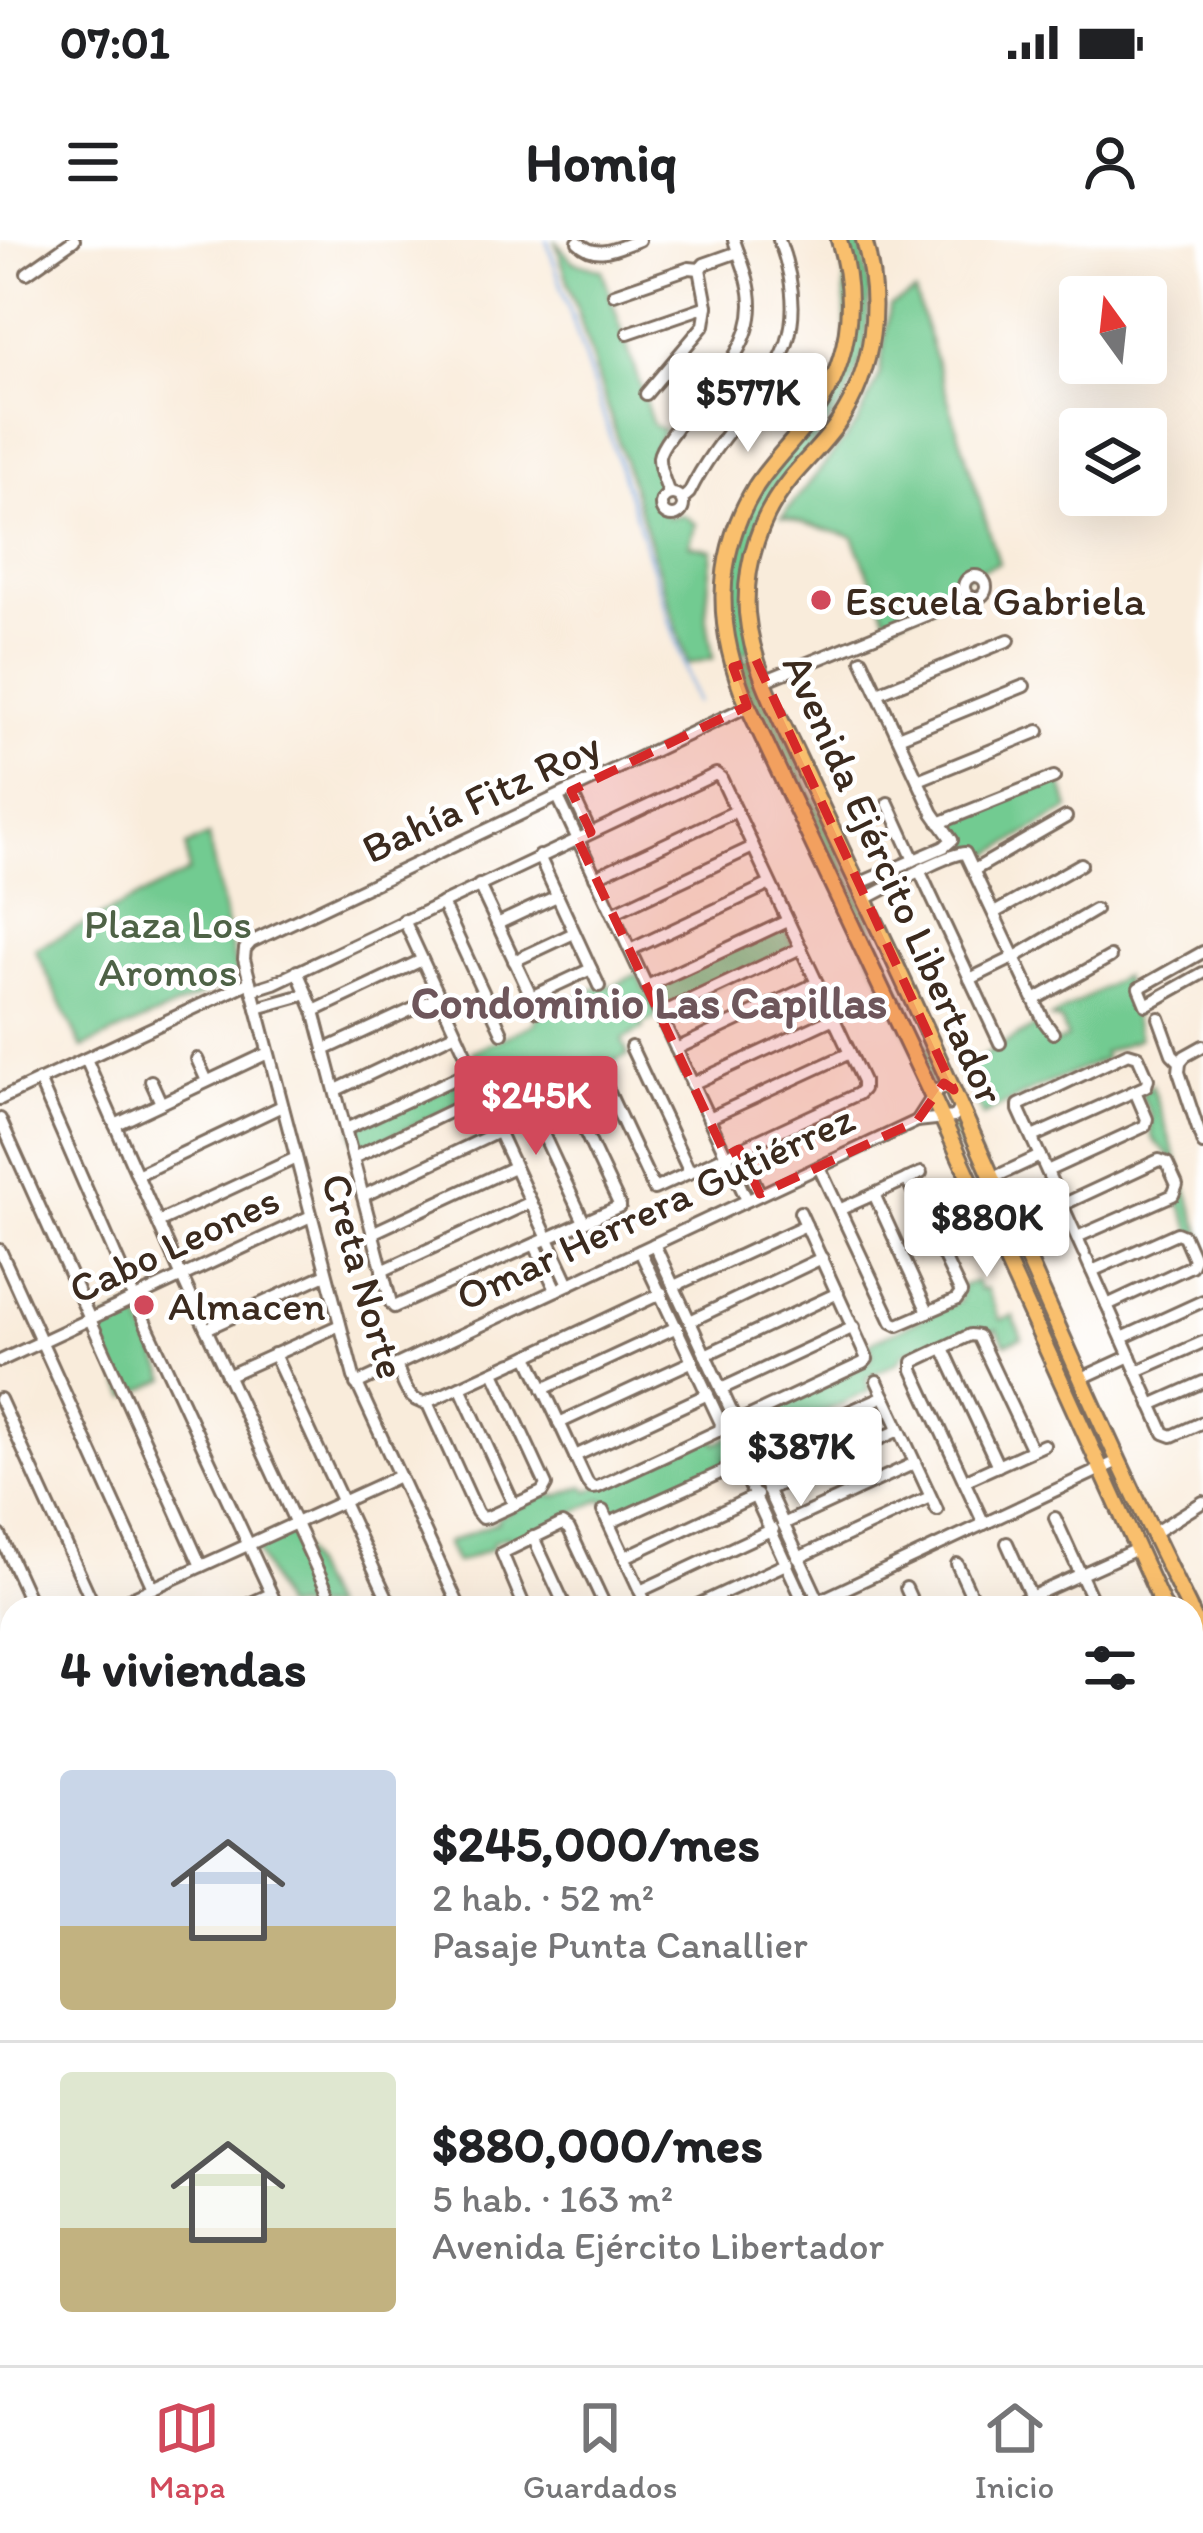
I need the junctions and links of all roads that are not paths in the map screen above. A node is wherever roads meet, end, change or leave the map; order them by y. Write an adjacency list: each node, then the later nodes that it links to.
1 (74, 240): 9 (street)
2 (639, 240): 6 (street)
3 (779, 240): 15 (street)
4 (839, 240): 20 (main road, Avenida Ejército Libertador)
5 (864, 240): 18 (main road, Avenida Ejército Libertador)
6 (578, 242)
7 (736, 246): 8 (street); 13 (street)
8 (700, 269): 10 (street); 11 (street)
9 (27, 273)
10 (614, 294)
11 (707, 306): 12 (street); 14 (street)
12 (628, 332)
13 (726, 367): 15 (street); 15 (street)
14 (646, 394)
15 (746, 408)
16 (970, 597): 21 (street)
17 (1009, 640): 23 (street)
18 (756, 660): 20 (main road); 21 (main road, Avenida Ejército Libertador)
19 (862, 660): 23 (street)
20 (733, 667): 24 (main road, Avenida Ejército Libertador)
21 (764, 681): 44 (main road, Avenida Ejército Libertador)
22 (1024, 686): 26 (street)
23 (878, 694): 26 (street)
24 (748, 706): 29 (street, Bahía Fitz Roy); 107 (main road, Avenida Ejército Libertador)
25 (1039, 731): 28 (street)
26 (898, 736): 28 (street)
27 (1054, 777): 34 (street)
28 (918, 780): 34 (street)
29 (571, 791): 30 (street, Bahía Fitz Roy); 35 (street)
30 (558, 797): 36 (street); 57 (street, Bahía Fitz Roy)
31 (888, 803): 40 (street)
32 (736, 811): 35 (street); 37 (street); 42 (street)
33 (1066, 817): 41 (street)
34 (939, 823): 40 (street)
35 (590, 832): 36 (street)
36 (577, 838): 38 (street); 42 (street)
37 (753, 847): 43 (street); 51 (street)
38 (539, 856): 45 (street); 46 (street)
39 (1081, 864): 50 (street)
40 (917, 866): 41 (street); 44 (street); 47 (street); 67 (street)
41 (974, 870): 50 (street)
42 (596, 877): 51 (street)
43 (770, 884): 53 (street); 58 (street)
44 (858, 884): 47 (main road, Avenida Ejército Libertador)
45 (478, 885): 48 (street); 54 (street)
46 (557, 896): 54 (street); 55 (street)
47 (865, 899): 103 (main road, Avenida Ejército Libertador)
48 (442, 903): 52 (street); 83 (street)
49 (1095, 910): 60 (street)
50 (994, 913): 60 (street)
51 (613, 914): 58 (street)
52 (404, 920): 62 (street); 65 (street)
53 (788, 921): 56 (street); 71 (street)
54 (497, 924): 63 (street)
55 (574, 933): 63 (street); 64 (street)
56 (801, 948): 68 (street); 79 (street)
57 (244, 949): 69 (street, Creta Norte)
58 (630, 950): 71 (street)
59 (1203, 952): 66 (street)
60 (1015, 957): 67 (street); 75 (street)
61 (1110, 957): 75 (street)
62 (422, 960): 73 (street); 77 (street)
63 (514, 961): 74 (street)
64 (591, 969): 70 (street); 74 (street)
65 (298, 971): 69 (street); 72 (street)
66 (1203, 973)
67 (970, 979): 85 (street)
68 (817, 983): 80 (street); 88 (street)
69 (251, 986): 76 (street, Creta Norte); 92 (street)
70 (599, 986)
71 (646, 986): 79 (street)
72 (307, 994): 76 (street); 77 (street)
73 (440, 997): 82 (street); 89 (street)
74 (531, 997): 78 (street)
75 (1034, 1000): 84 (street)
76 (256, 1007): 90 (street, Creta Norte)
77 (314, 1011): 89 (street)
78 (538, 1011)
79 (660, 1014): 88 (street)
80 (834, 1018): 91 (street); 100 (street)
81 (1159, 1018): 94 (street)
82 (456, 1033): 96 (street); 102 (street)
83 (502, 1033)
84 (1052, 1033)
85 (1000, 1042)
86 (1203, 1046): 94 (street)
87 (631, 1047): 131 (street)
88 (676, 1048): 100 (street)
89 (325, 1050): 102 (street)
90 (268, 1052): 99 (street); 110 (street, Creta Norte)
91 (850, 1053): 113 (street); 122 (street)
92 (86, 1059): 97 (street); 117 (street)
93 (197, 1059): 99 (street)
94 (1180, 1062): 112 (street)
95 (597, 1067): 131 (street)
96 (473, 1070): 106 (street); 118 (street)
97 (39, 1080): 108 (street); 163 (street)
98 (151, 1081): 109 (street)
99 (207, 1082): 109 (street)
100 (692, 1084): 113 (street)
101 (564, 1087): 145 (street)
102 (336, 1090): 118 (street)
103 (954, 1090): 107 (street); 111 (main road, Avenida Ejército Libertador)
104 (1135, 1091): 120 (street); 120 (street); 129 (street)
105 (524, 1094): 145 (street)
106 (482, 1096): 119 (street); 126 (street)
107 (933, 1098): 114 (main road, Avenida Ejército Libertador); 116 (street, Omar Herrera Gutiérrez)
108 (0, 1099)
109 (161, 1103): 117 (street)
110 (282, 1106): 125 (street, Creta Norte); 132 (street)
111 (961, 1106): 114 (street, Omar Herrera Gutiérrez); 134 (main road, Avenida Ejército Libertador)
112 (1197, 1107): 121 (street)
113 (709, 1118): 123 (street)
114 (941, 1118): 116 (street, Omar Herrera Gutiérrez); 203 (main road, Avenida Ejército Libertador)
115 (0, 1119): 167 (street)
116 (917, 1121): 128 (street, Omar Herrera Gutiérrez)
117 (115, 1125): 132 (street)
118 (346, 1129): 126 (street)
119 (498, 1132): 127 (street); 137 (street)
120 (1032, 1137): 124 (street)
121 (1203, 1144)
122 (740, 1149): 123 (street); 135 (street)
123 (726, 1156): 131 (street); 138 (street)
124 (1040, 1156): 129 (street); 134 (street)
125 (296, 1158): 143 (street, Creta Norte); 144 (street)
126 (353, 1158): 137 (street)
127 (514, 1167): 139 (street); 147 (street)
128 (819, 1167): 135 (street, Omar Herrera Gutiérrez); 141 (street)
129 (1047, 1171): 140 (street)
130 (921, 1172): 133 (street)
131 (690, 1173)
132 (137, 1175): 144 (street)
133 (908, 1178): 136 (street); 166 (street)
134 (993, 1178): 185 (main road, Avenida Ejército Libertador)
135 (760, 1194): 138 (street, Omar Herrera Gutiérrez)
136 (874, 1194): 141 (street); 166 (street)
137 (363, 1196): 147 (street)
138 (747, 1200): 150 (street, Omar Herrera Gutiérrez)
139 (531, 1202): 149 (street); 156 (street)
140 (1062, 1204): 148 (street); 148 (street)
141 (841, 1209): 166 (street)
142 (800, 1211): 146 (street)
143 (311, 1216): 157 (street, Creta Norte); 158 (street, Cabo Leones)
144 (158, 1222): 158 (street)
145 (584, 1222): 149 (street)
146 (806, 1225): 154 (street); 161 (street)
147 (372, 1233): 156 (street)
148 (1077, 1237): 155 (street)
149 (548, 1239): 151 (street); 159 (street)
150 (654, 1244): 153 (street, Omar Herrera Gutiérrez); 161 (street)
151 (535, 1245): 156 (street); 160 (street)
152 (0, 1250): 173 (street)
153 (640, 1251): 159 (street, Omar Herrera Gutiérrez); 161 (street)
154 (822, 1258): 162 (street); 168 (street)
155 (1088, 1262): 165 (street); 165 (street)
156 (382, 1271)
157 (326, 1274): 169 (street, Creta Norte); 171 (street)
158 (182, 1276): 163 (street, Cabo Leones); 171 (street)
159 (569, 1284): 160 (street, Omar Herrera Gutiérrez)
160 (556, 1290): 181 (street, Omar Herrera Gutiérrez)
161 (668, 1290): 168 (street); 179 (street)
162 (838, 1293): 170 (street); 178 (street)
163 (134, 1298): 167 (street, Cabo Leones); 221 (street)
164 (1203, 1301): 172 (street)
165 (1107, 1304): 172 (street)
166 (928, 1312)
167 (89, 1320): 173 (street, Cabo Leones); 226 (street)
168 (684, 1324): 178 (street); 190 (street)
169 (340, 1325): 176 (street); 188 (street, Creta Norte)
170 (854, 1327): 191 (street); 191 (street)
171 (206, 1329): 184 (street)
172 (1122, 1338): 177 (street)
173 (41, 1342): 180 (street, Cabo Leones); 228 (street)
174 (1203, 1342): 182 (street)
175 (943, 1348): 202 (street); 202 (street); 205 (street)
176 (274, 1354): 184 (street); 208 (street)
177 (1130, 1356): 182 (street); 185 (street)
178 (699, 1358): 191 (street); 197 (street)
179 (519, 1360): 183 (street); 190 (street)
180 (0, 1361)
181 (396, 1365): 188 (street, Omar Herrera Gutiérrez); 194 (street)
182 (1136, 1371): 195 (street)
183 (494, 1372): 189 (street); 210 (street)
184 (227, 1376): 214 (street)
185 (1082, 1378): 200 (main road, Avenida Ejército Libertador)
186 (877, 1381): 192 (street)
187 (1203, 1382): 195 (street)
188 (356, 1384): 204 (street, Creta Norte)
189 (460, 1387): 194 (street); 210 (street)
190 (543, 1389): 197 (street)
191 (714, 1392): 199 (street); 199 (street)
192 (884, 1396): 198 (street); 206 (street)
193 (0, 1399): 233 (street)
194 (427, 1402): 210 (street)
195 (1151, 1405): 196 (street)
196 (1203, 1422)
197 (559, 1423): 199 (street)
198 (899, 1430): 201 (street); 206 (street)
199 (575, 1456)
200 (1118, 1461): 203 (street); 217 (main road, Avenida Ejército Libertador)
201 (915, 1463): 207 (street); 216 (street)
202 (998, 1466): 205 (street)
203 (1100, 1470): 213 (main road, Avenida Ejército Libertador); 215 (street)
204 (399, 1476): 208 (street); 238 (street, Creta Norte)
205 (964, 1481): 215 (street)
206 (762, 1493): 216 (street); 223 (street); 223 (street)
207 (930, 1497): 211 (street); 224 (street)
208 (342, 1501): 214 (street); 237 (street)
209 (1203, 1502): 217 (street)
210 (514, 1504)
211 (937, 1510)
212 (1055, 1518): 227 (street)
213 (1125, 1522): 217 (main road); 222 (main road, Avenida Ejército Libertador)
214 (295, 1523): 221 (street); 236 (street)
215 (984, 1524): 246 (street)
216 (778, 1527): 224 (street); 230 (street)
217 (1152, 1534): 253 (main road, Avenida Ejército Libertador)
218 (0, 1535): 232 (street)
219 (533, 1537): 239 (street); 240 (street); 241 (street)
220 (1007, 1543): 249 (street)
221 (248, 1544): 226 (street); 231 (street)
222 (1137, 1549): 227 (street); 252 (main road, Avenida Ejército Libertador)
223 (625, 1558): 230 (street)
224 (793, 1561): 243 (street); 244 (street); 245 (street)
225 (957, 1564): 248 (street)
226 (201, 1566): 228 (street)
227 (1081, 1575): 250 (street); 251 (street)
228 (153, 1588): 234 (street)
229 (906, 1588): 247 (street)
230 (640, 1591): 242 (street)
231 (271, 1594): 235 (street)
232 (28, 1596)
233 (90, 1596)
234 (135, 1596)
235 (267, 1596)
236 (328, 1596)
237 (386, 1596)
238 (454, 1596)
239 (520, 1596)
240 (560, 1596)
241 (600, 1596)
242 (642, 1596)
243 (717, 1596)
244 (802, 1596)
245 (818, 1596)
246 (829, 1596)
247 (910, 1596)
248 (972, 1596)
249 (1031, 1596)
250 (1033, 1596)
251 (1091, 1596)
252 (1159, 1596)
253 (1183, 1596)

